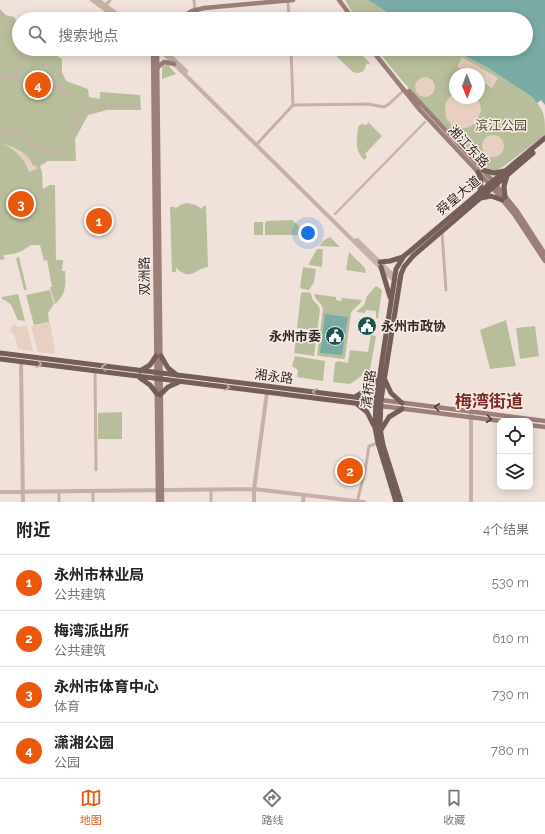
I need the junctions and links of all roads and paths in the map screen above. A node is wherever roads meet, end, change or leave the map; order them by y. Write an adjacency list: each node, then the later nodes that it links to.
1 (92, 0): 12 (street)
2 (98, 0): 9 (street)
3 (110, 0): 9 (street)
4 (194, 0): 10 (street)
5 (288, 0): 6 (main road); 10 (main road); 15 (street)
6 (293, 0)
7 (335, 0): 16 (main road)
8 (338, 0): 17 (main road)
9 (106, 5): 13 (street)
10 (195, 10): 14 (main road)
11 (0, 12): 18 (street)
12 (108, 12)
13 (115, 12)
14 (190, 12)
15 (289, 12)
16 (344, 12)
17 (347, 12)
18 (12, 25)
19 (22, 56): 29 (street)
20 (153, 56): 31 (main road, 双洲路)
21 (158, 56): 28 (main road, 双洲路)
22 (165, 56): 27 (street)
23 (170, 56): 39 (street)
24 (290, 56): 33 (street)
25 (377, 56): 32 (main road, 湘江东路)
26 (380, 56): 41 (main road, 湘江东路)
27 (174, 64): 28 (main road); 53 (street)
28 (157, 70): 31 (main road, 双洲路)
29 (15, 78): 30 (street); 34 (street)
30 (0, 79)
31 (155, 83): 58 (main road, 双洲路)
32 (404, 90): 33 (street); 41 (main road, 湘江东路)
33 (293, 105): 39 (street)
34 (90, 106): 35 (street); 37 (street)
35 (137, 106)
36 (425, 122): 48 (street)
37 (0, 128)
38 (545, 138): 43 (main road, 舜皇大道)
39 (258, 142): 53 (street)
40 (545, 142): 43 (main road, 舜皇大道)
41 (474, 164): 42 (main road, 湘江东路)
42 (481, 171): 43 (main road); 44 (main road, 湘江东路); 45 (main road)
43 (506, 173): 44 (main road, 舜皇大道); 47 (main road)
44 (492, 184): 45 (main road, 舜皇大道); 46 (main road, 舜皇大道); 47 (main road, 湘江东路)
45 (480, 192): 51 (main road, 舜皇大道)
46 (480, 198): 47 (main road); 49 (main road, 舜皇大道)
47 (504, 198): 50 (main road, 湘江东路); 52 (main road, 湘江东路)
48 (335, 214)
49 (442, 230): 54 (main road, 舜皇大道); 55 (street)
50 (545, 254)
51 (404, 256): 53 (main road); 54 (main road, 舜皇大道)
52 (545, 261)
53 (380, 265): 54 (street); 56 (main road)
54 (396, 279): 56 (main road, 清桥路); 65 (main road, 清桥路)
55 (446, 290)
56 (391, 299): 65 (main road, 清桥路)
57 (0, 353): 62 (main road, 湘永路, one-way to 57)
58 (159, 356): 63 (main road); 64 (main road, 双洲路); 66 (main road)
59 (0, 359): 60 (main road, 湘永路)
60 (21, 362): 61 (main road, 湘永路, one-way to 61); 90 (street)
61 (95, 371): 62 (main road, 湘永路); 83 (street)
62 (131, 373): 63 (main road, 湘永路)
63 (138, 374): 64 (main road, 湘永路); 69 (main road)
64 (159, 376): 66 (main road, 湘永路); 69 (main road, 双洲路)
65 (382, 378): 70 (main road); 71 (main road, 清桥路); 72 (main road)
66 (180, 379): 67 (main road, 湘永路); 69 (main road)
67 (199, 381): 68 (main road, 湘永路, one-way to 68); 70 (main road, 湘永路, one-way to 67)
68 (267, 392): 73 (main road, 湘永路); 85 (street)
69 (159, 394): 86 (main road, 双洲路)
70 (354, 397): 71 (main road, 湘永路)
71 (379, 400): 72 (main road, 湘永路); 74 (main road, 清桥路)
72 (402, 403): 76 (main road, 湘永路, one-way to 72)
73 (356, 404): 74 (main road, 湘永路); 81 (main road)
74 (378, 406): 75 (main road, 湘永路); 81 (main road, 清桥路)
75 (402, 409): 76 (main road, 湘永路); 81 (main road)
76 (471, 414): 77 (main road, 湘永路, one-way to 77); 78 (main road, 湘永路); 104 (street)
77 (497, 420)
78 (545, 421)
79 (533, 425): 80 (main road)
80 (545, 427)
81 (379, 429): 82 (main road, 清桥路); 103 (main road, 清桥路)
82 (378, 443): 100 (street); 102 (main road, 清桥路)
83 (96, 470)
84 (211, 489): 85 (street); 86 (street); 97 (street)
85 (254, 489): 91 (street); 98 (street)
86 (160, 490): 88 (street); 95 (main road, 双洲路); 96 (main road, 双洲路)
87 (59, 491): 88 (street); 90 (street); 93 (street)
88 (93, 491): 94 (street)
89 (0, 492): 90 (street)
90 (23, 492): 92 (street)
91 (304, 495): 99 (street); 100 (street)
92 (23, 502)
93 (59, 502)
94 (93, 502)
95 (158, 502)
96 (162, 502)
97 (211, 502)
98 (254, 502)
99 (303, 502)
100 (358, 502): 101 (street)
101 (364, 502)
102 (396, 502)
103 (401, 502)
104 (471, 502)

